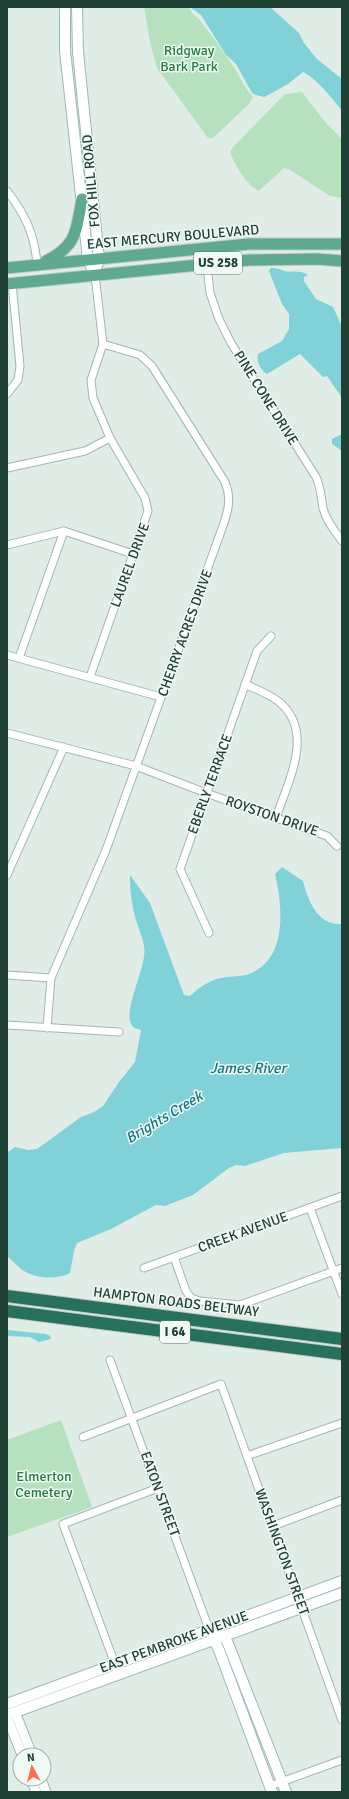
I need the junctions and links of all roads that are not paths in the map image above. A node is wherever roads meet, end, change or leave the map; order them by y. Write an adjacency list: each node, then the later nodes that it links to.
1 (65, 7): 4 (main road, FOX HILL ROAD)
2 (77, 7): 7 (main road, FOX HILL ROAD)
3 (7, 191): 10 (street)
4 (82, 199): 7 (main road, FOX HILL ROAD); 10 (main road)
5 (342, 244): 6 (main road, EAST MERCURY BOULEVARD / US 258)
6 (205, 248): 7 (main road, EAST MERCURY BOULEVARD / US 258); 9 (street, PINE CONE DRIVE)
7 (94, 259): 10 (main road, EAST MERCURY BOULEVARD / US 258); 12 (main road, FOX HILL ROAD)
8 (342, 261): 9 (main road, US 258)
9 (207, 264): 12 (main road, US 258); 19 (street, PINE CONE DRIVE)
10 (37, 265): 11 (main road, EAST MERCURY BOULEVARD / US 258)
11 (7, 268)
12 (95, 275): 13 (main road, US 258); 14 (street)
13 (9, 284): 15 (street)
14 (103, 344): 16 (street, LAUREL DRIVE); 27 (street, CHERRY ACRES DRIVE)
15 (7, 394)
16 (110, 438): 17 (street); 21 (street, LAUREL DRIVE)
17 (7, 468)
18 (64, 531): 20 (street); 21 (street); 24 (street)
19 (342, 541)
20 (7, 544)
21 (133, 554): 25 (street, LAUREL DRIVE)
22 (271, 636): 26 (street, EBERLY TERRACE)
23 (7, 655): 24 (street)
24 (19, 658): 25 (street)
25 (90, 677): 27 (street)
26 (245, 684): 31 (street, EBERLY TERRACE); 32 (street)
27 (161, 697): 30 (street, CHERRY ACRES DRIVE)
28 (7, 733): 29 (street, ROYSTON DRIVE)
29 (64, 747): 30 (street, ROYSTON DRIVE); 34 (street)
30 (136, 766): 31 (street, ROYSTON DRIVE); 37 (street, CHERRY ACRES DRIVE)
31 (206, 793): 32 (street, ROYSTON DRIVE); 35 (street, EBERLY TERRACE)
32 (276, 818): 33 (street, ROYSTON DRIVE)
33 (337, 846)
34 (7, 875)
35 (209, 933)
36 (7, 975): 37 (street)
37 (50, 978): 39 (street, CHERRY ACRES DRIVE)
38 (7, 1025): 39 (street)
39 (47, 1028): 40 (street)
40 (119, 1032)
41 (342, 1196): 42 (street, CREEK AVENUE)
42 (310, 1208): 43 (street, CREEK AVENUE); 46 (street)
43 (174, 1257): 44 (street, CREEK AVENUE); 46 (street)
44 (144, 1268)
45 (342, 1268): 46 (street)
46 (334, 1271): 47 (street)
47 (342, 1294)
48 (7, 1296): 50 (highway, HAMPTON ROADS BELTWAY / I 64)
49 (7, 1311): 51 (highway, I 64)
50 (342, 1339)
51 (342, 1354)
52 (110, 1360): 53 (street, EATON STREET)
53 (133, 1418): 55 (street); 56 (street, WASHINGTON STREET); 57 (street, EATON STREET)
54 (342, 1423): 56 (street)
55 (83, 1437)
56 (247, 1456): 59 (street, WASHINGTON STREET)
57 (158, 1488): 64 (street, EATON STREET); 66 (street)
58 (342, 1500): 59 (street)
59 (273, 1526): 62 (street, WASHINGTON STREET)
60 (342, 1581): 62 (main road, EAST PEMBROKE AVENUE)
61 (342, 1593): 63 (main road, EAST PEMBROKE AVENUE)
62 (298, 1597): 63 (street, WASHINGTON STREET); 64 (main road, EAST PEMBROKE AVENUE)
63 (302, 1608): 65 (main road, EAST PEMBROKE AVENUE); 69 (street, WASHINGTON STREET)
64 (208, 1629): 65 (main road); 66 (main road, EAST PEMBROKE AVENUE)
65 (220, 1638): 67 (main road, EAST PEMBROKE AVENUE); 73 (main road); 74 (main road)
66 (114, 1663): 67 (street); 68 (main road, EAST PEMBROKE AVENUE)
67 (119, 1675): 68 (main road, EAST PEMBROKE AVENUE)
68 (9, 1711): 70 (street); 71 (street)
69 (342, 1720)
70 (20, 1747)
71 (28, 1747)
72 (342, 1760): 73 (street)
73 (282, 1782): 74 (street); 75 (main road)
74 (271, 1789)
75 (286, 1792)

